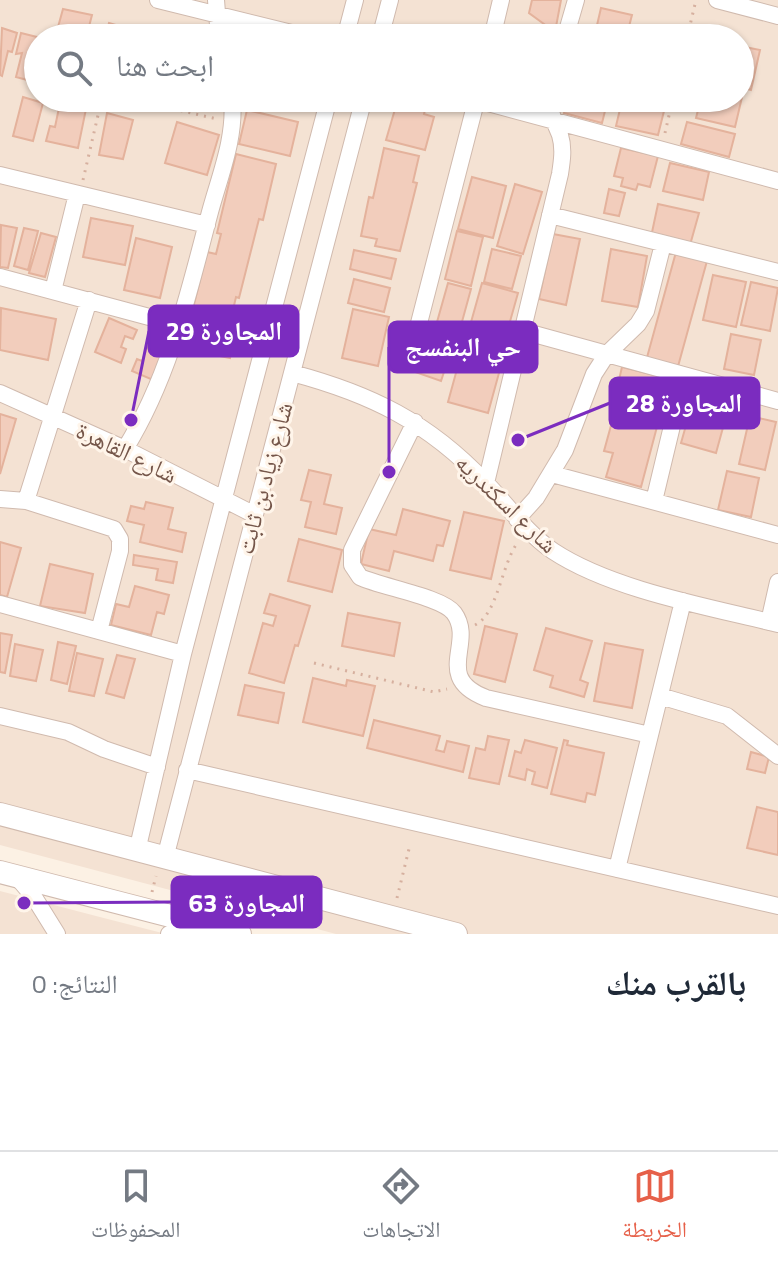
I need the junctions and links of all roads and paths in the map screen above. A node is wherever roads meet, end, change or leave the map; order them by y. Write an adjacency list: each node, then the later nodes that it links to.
1 (158, 0): 8 (street)
2 (355, 0): 11 (street)
3 (390, 0): 12 (street)
4 (501, 0): 13 (street)
5 (576, 0): 14 (street)
6 (696, 0): 15 (path)
7 (717, 0): 9 (street)
8 (216, 7): 10 (street)
9 (778, 16)
10 (269, 24)
11 (349, 24)
12 (384, 24)
13 (495, 24)
14 (569, 24)
15 (690, 24)
16 (98, 112): 30 (path)
17 (188, 112): 26 (path)
18 (233, 112): 26 (street)
19 (325, 112): 52 (street, شارع زياد بن ثابت)
20 (360, 112): 42 (street, شارع زياد بن ثابت)
21 (474, 112): 41 (street)
22 (524, 112): 25 (street)
23 (552, 112): 25 (street)
24 (670, 112): 27 (path)
25 (553, 120): 27 (street); 31 (street)
26 (233, 122): 32 (street)
27 (661, 149): 29 (street)
28 (0, 175): 30 (street)
29 (778, 181)
30 (78, 194): 32 (street); 36 (street)
31 (550, 215): 33 (street); 39 (street)
32 (207, 225): 38 (street)
33 (663, 244): 34 (street); 40 (street)
34 (778, 272)
35 (0, 277): 36 (street)
36 (53, 291): 37 (street)
37 (89, 300): 38 (street); 46 (street)
38 (179, 325): 48 (street)
39 (523, 331): 40 (street); 41 (street)
40 (607, 354): 43 (street); 49 (street)
41 (516, 358): 50 (street)
42 (292, 373): 47 (street, شارع اسكندريه); 55 (street, شارع زياد بن ثابت)
43 (684, 376): 45 (street); 54 (street)
44 (0, 393): 46 (street, شارع القاهرة)
45 (778, 401)
46 (53, 416): 48 (street, شارع القاهرة); 53 (street)
47 (415, 422): 50 (street, شارع اسكندريه); 62 (street)
48 (125, 449): 52 (street, شارع القاهرة)
49 (552, 474): 54 (street); 56 (street)
50 (486, 483): 56 (street, شارع اسكندريه)
51 (0, 499): 53 (street)
52 (224, 499): 55 (street, شارع القاهرة); 64 (street, شارع زياد بن ثابت)
53 (26, 501): 63 (street)
54 (654, 501): 57 (street)
55 (253, 514): 72 (street, شارع زياد بن ثابت)
56 (523, 525): 59 (street, شارع اسكندريه); 62 (path)
57 (778, 535)
58 (778, 582): 61 (street)
59 (683, 601): 61 (street, شارع اسكندريه); 67 (street)
60 (0, 604): 63 (street)
61 (773, 623)
62 (460, 627): 66 (street)
63 (99, 631): 64 (street)
64 (183, 654): 71 (street, شارع زياد بن ثابت)
65 (314, 663): 66 (path)
66 (461, 681): 69 (street)
67 (660, 696): 69 (street); 70 (street)
68 (0, 716): 71 (street)
69 (650, 735): 77 (street)
70 (778, 756)
71 (157, 767): 75 (street, شارع زياد بن ثابت)
72 (187, 770): 76 (street, شارع زياد بن ثابت); 77 (street)
73 (0, 814): 75 (street)
74 (409, 849): 81 (path)
75 (137, 851): 76 (street)
76 (161, 866): 79 (path); 81 (street)
77 (617, 869): 80 (street)
78 (8, 874): 82 (street); 83 (street)
79 (150, 895)
80 (778, 906)
81 (392, 917): 86 (street)
82 (204, 925): 84 (street); 85 (street)
83 (57, 934)
84 (169, 934)
85 (240, 934)
86 (456, 934)

